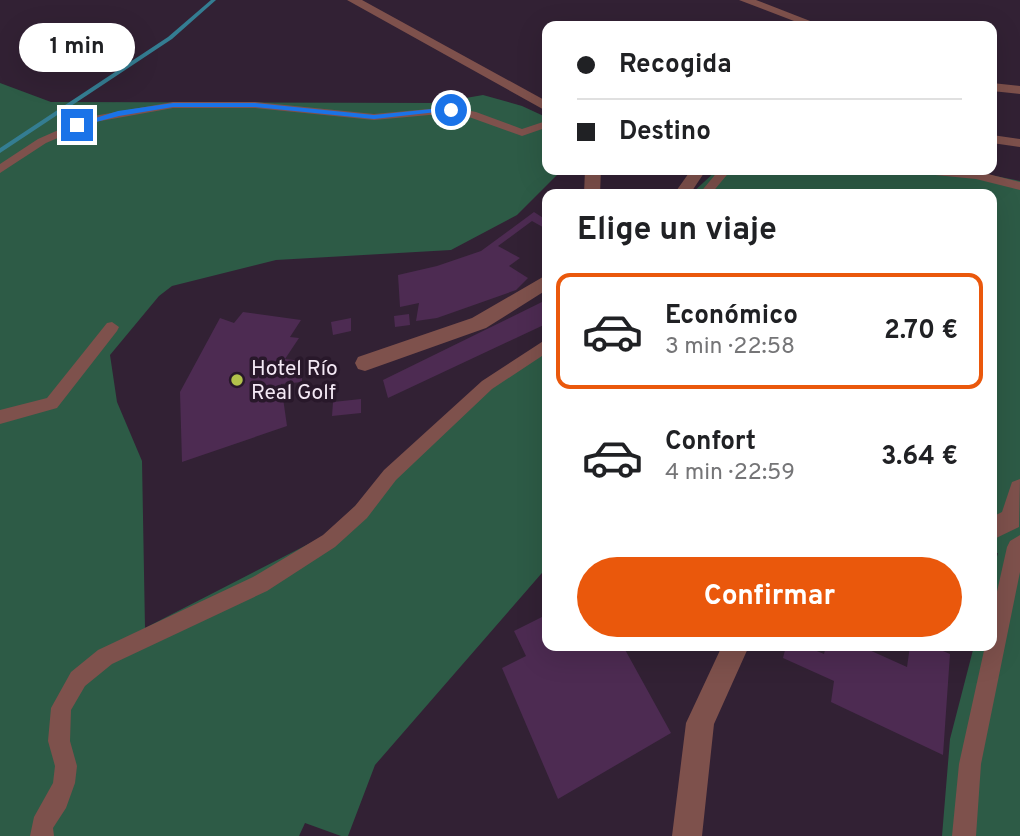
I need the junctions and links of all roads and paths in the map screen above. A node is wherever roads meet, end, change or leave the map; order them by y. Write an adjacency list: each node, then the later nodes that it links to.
1 (353, 0): 6 (street)
2 (745, 0): 3 (street)
3 (803, 21)
4 (997, 88): 5 (street)
5 (1020, 90)
6 (542, 104)
7 (542, 126): 10 (lane)
8 (997, 140): 9 (street)
9 (1020, 143)
10 (0, 169)
11 (721, 175): 14 (lane)
12 (968, 175): 13 (lane)
13 (1020, 187)
14 (709, 189)
15 (542, 284): 18 (street)
16 (112, 327): 19 (lane)
17 (542, 348): 26 (lane)
18 (365, 363)
19 (0, 417)
20 (1020, 489): 21 (street)
21 (997, 527)
22 (1020, 544): 23 (lane)
23 (997, 637)
24 (734, 651): 27 (street)
25 (994, 651): 28 (lane)
26 (43, 836)
27 (687, 836)
28 (964, 836)

